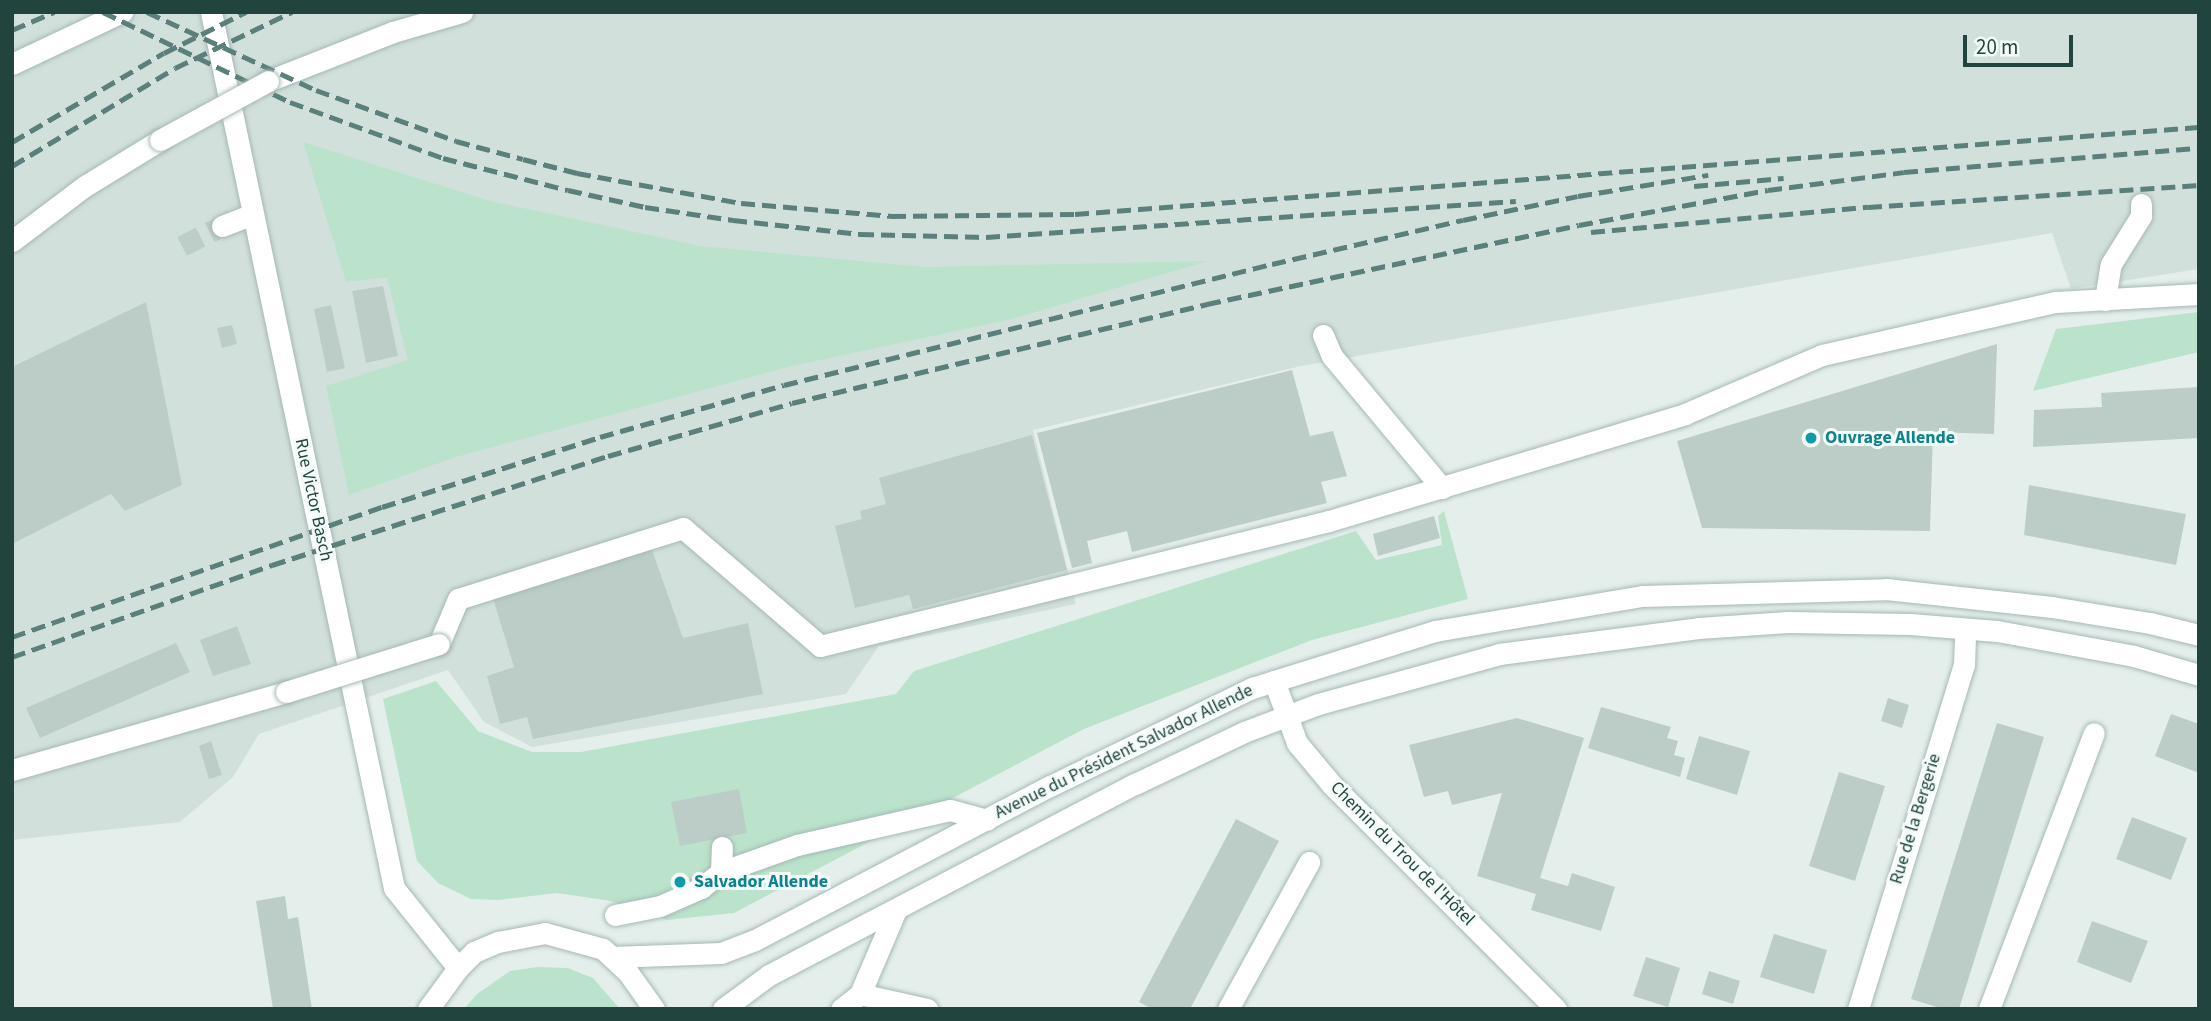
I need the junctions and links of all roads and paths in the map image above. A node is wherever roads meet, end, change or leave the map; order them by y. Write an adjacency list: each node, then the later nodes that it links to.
1 (121, 12): 4 (street)
2 (211, 12): 6 (street, Rue Victor Basch)
3 (462, 12): 8 (street, bridge)
4 (12, 64)
5 (2141, 204): 10 (street)
6 (253, 214): 7 (street); 27 (street, Rue Victor Basch)
7 (222, 226)
8 (12, 240)
9 (2199, 294): 10 (street)
10 (2105, 300): 12 (street)
11 (1323, 335): 12 (street)
12 (1442, 488): 19 (street, bridge)
13 (1965, 628): 15 (street, Avenue du Président Salvador Allende); 17 (street, Avenue du Président Salvador Allende); 36 (street, Rue de la Bergerie)
14 (2199, 635): 16 (street, Avenue du Président Salvador Allende)
15 (2199, 675)
16 (1274, 681): 17 (street, Chemin du Trou de l'Hôtel); 20 (street, Avenue du Président Salvador Allende)
17 (1288, 722): 24 (street, Avenue du Président Salvador Allende); 35 (street, Chemin du Trou de l'Hôtel)
18 (2094, 733): 37 (street)
19 (12, 770)
20 (986, 820): 23 (street); 26 (street, Avenue du Président Salvador Allende)
21 (722, 847): 23 (street)
22 (1309, 862): 34 (street)
23 (721, 872): 25 (street)
24 (896, 910): 28 (street); 31 (street, Avenue du Président Salvador Allende)
25 (615, 915)
26 (612, 957): 27 (street); 30 (street)
27 (458, 968): 29 (street)
28 (860, 994): 32 (street); 33 (street)
29 (428, 1009)
30 (654, 1009)
31 (723, 1009)
32 (841, 1009)
33 (927, 1009)
34 (1228, 1009)
35 (1556, 1009)
36 (1858, 1009)
37 (1989, 1009)

